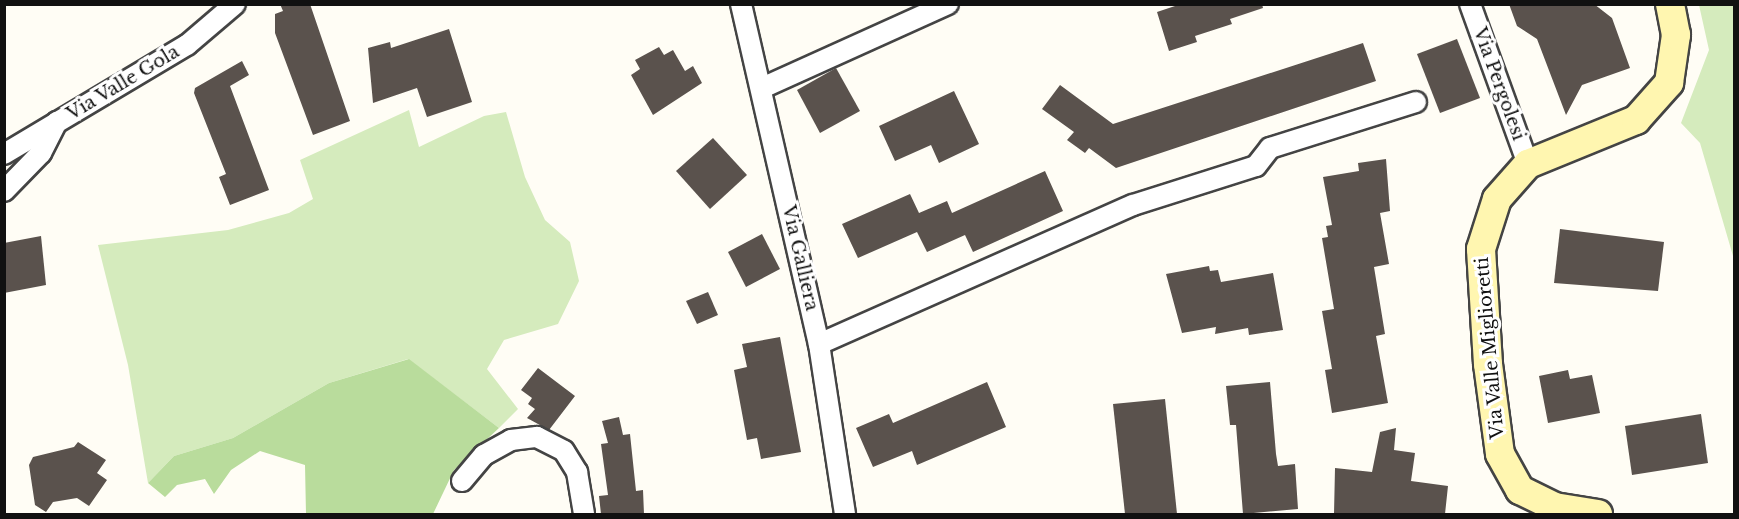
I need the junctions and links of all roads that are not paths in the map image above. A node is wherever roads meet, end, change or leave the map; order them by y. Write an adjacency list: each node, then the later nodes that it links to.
1 (235, 4): 8 (street, Via Valle Gola)
2 (741, 4): 6 (street, Via Galliera)
3 (948, 4): 6 (street)
4 (1470, 4): 10 (street, Via Pergolesi)
5 (1670, 4): 10 (street, Via Valle Miglioretti)
6 (762, 88): 12 (street, Via Galliera)
7 (1416, 102): 12 (street)
8 (57, 122): 9 (street, Via Valle Gola); 11 (street)
9 (4, 154)
10 (1528, 164): 16 (street, Via Valle Miglioretti)
11 (4, 191)
12 (819, 344): 15 (street, Via Galliera)
13 (462, 481): 14 (street)
14 (584, 514)
15 (845, 514)
16 (1598, 514)

